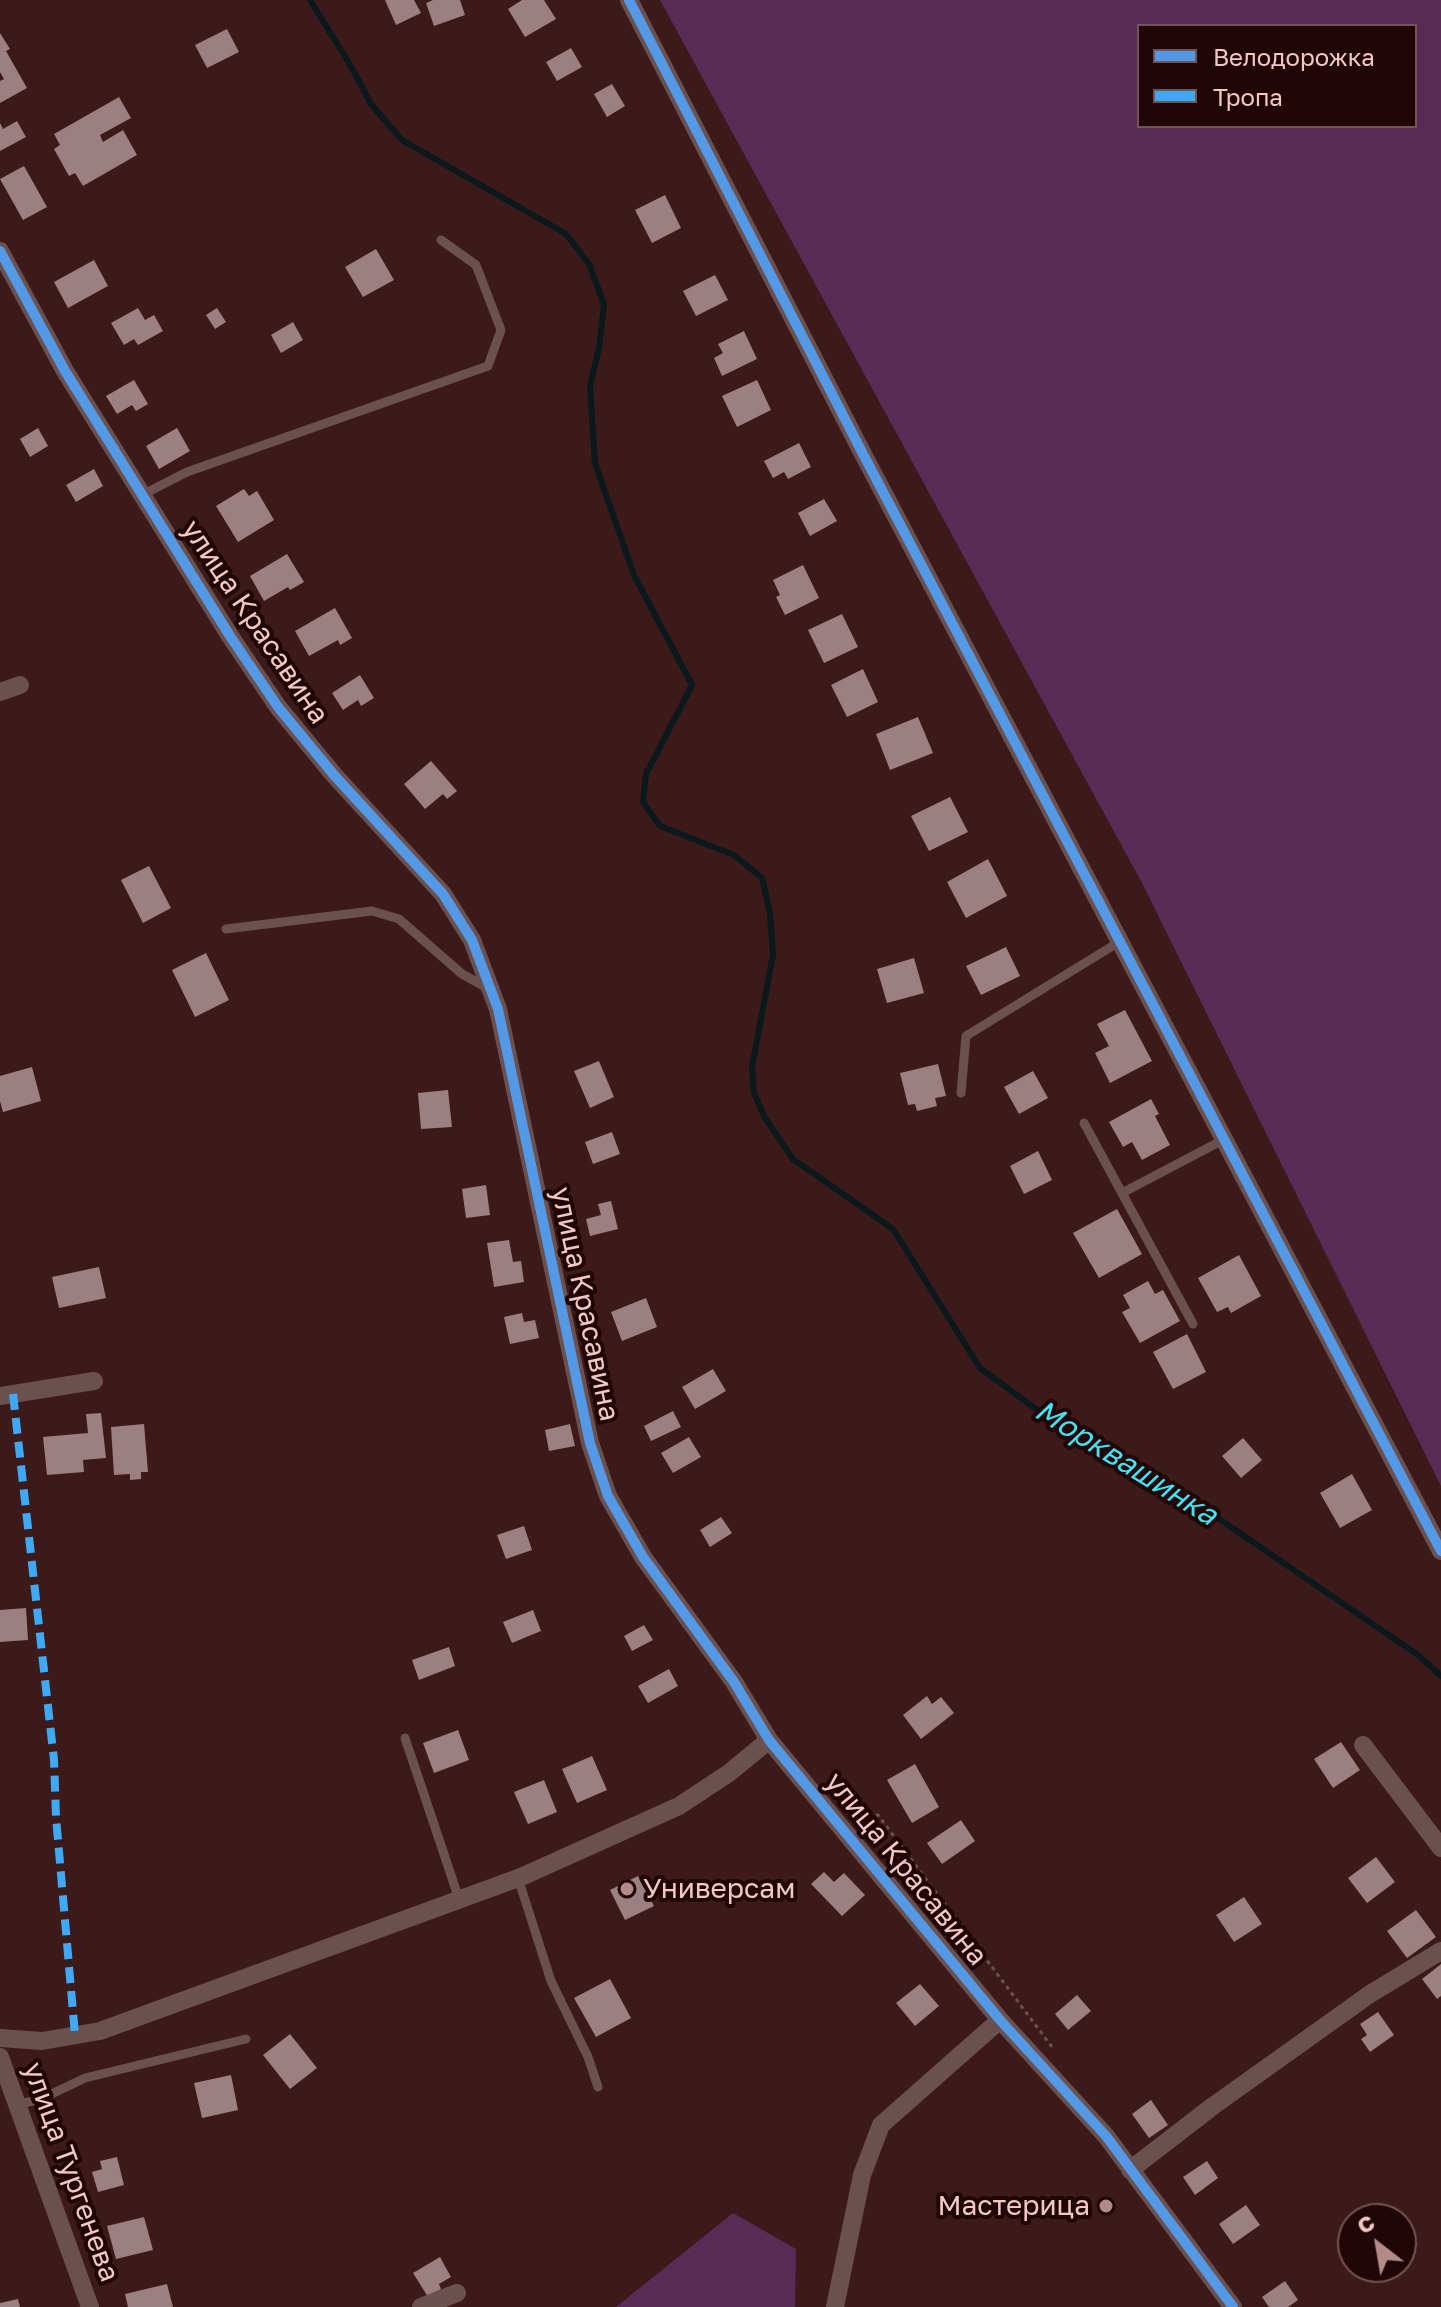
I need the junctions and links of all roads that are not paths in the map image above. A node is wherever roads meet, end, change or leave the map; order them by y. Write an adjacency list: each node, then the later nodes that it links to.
1 (629, 0): 8 (street)
2 (441, 240): 4 (lane)
3 (0, 251): 4 (street, улица Красавина)
4 (142, 495): 9 (street, улица Красавина)
5 (20, 685): 6 (street)
6 (0, 692)
7 (226, 929): 9 (lane)
8 (1119, 942): 10 (lane); 12 (street)
9 (491, 991): 19 (street, улица Красавина)
10 (961, 1093)
11 (1084, 1123): 13 (lane)
12 (1223, 1140): 13 (lane); 17 (street)
13 (1122, 1193): 14 (lane)
14 (1193, 1324)
15 (94, 1381): 16 (street)
16 (0, 1396)
17 (1441, 1551)
18 (405, 1738): 23 (lane)
19 (769, 1740): 22 (street); 25 (street, улица Красавина)
20 (1363, 1745): 21 (street)
21 (1441, 1848)
22 (518, 1878): 23 (street); 29 (lane)
23 (459, 1899): 26 (street)
24 (1441, 1951): 31 (street)
25 (1000, 2020): 31 (street, улица Красавина); 35 (street)
26 (0, 2038)
27 (246, 2039): 30 (lane)
28 (0, 2057): 30 (street, улица Тургенева)
29 (598, 2087)
30 (16, 2105): 33 (street, улица Тургенева)
31 (1130, 2170): 36 (street, улица Красавина)
32 (457, 2293): 34 (street)
33 (90, 2307)
34 (421, 2307)
35 (835, 2307)
36 (1233, 2307)

